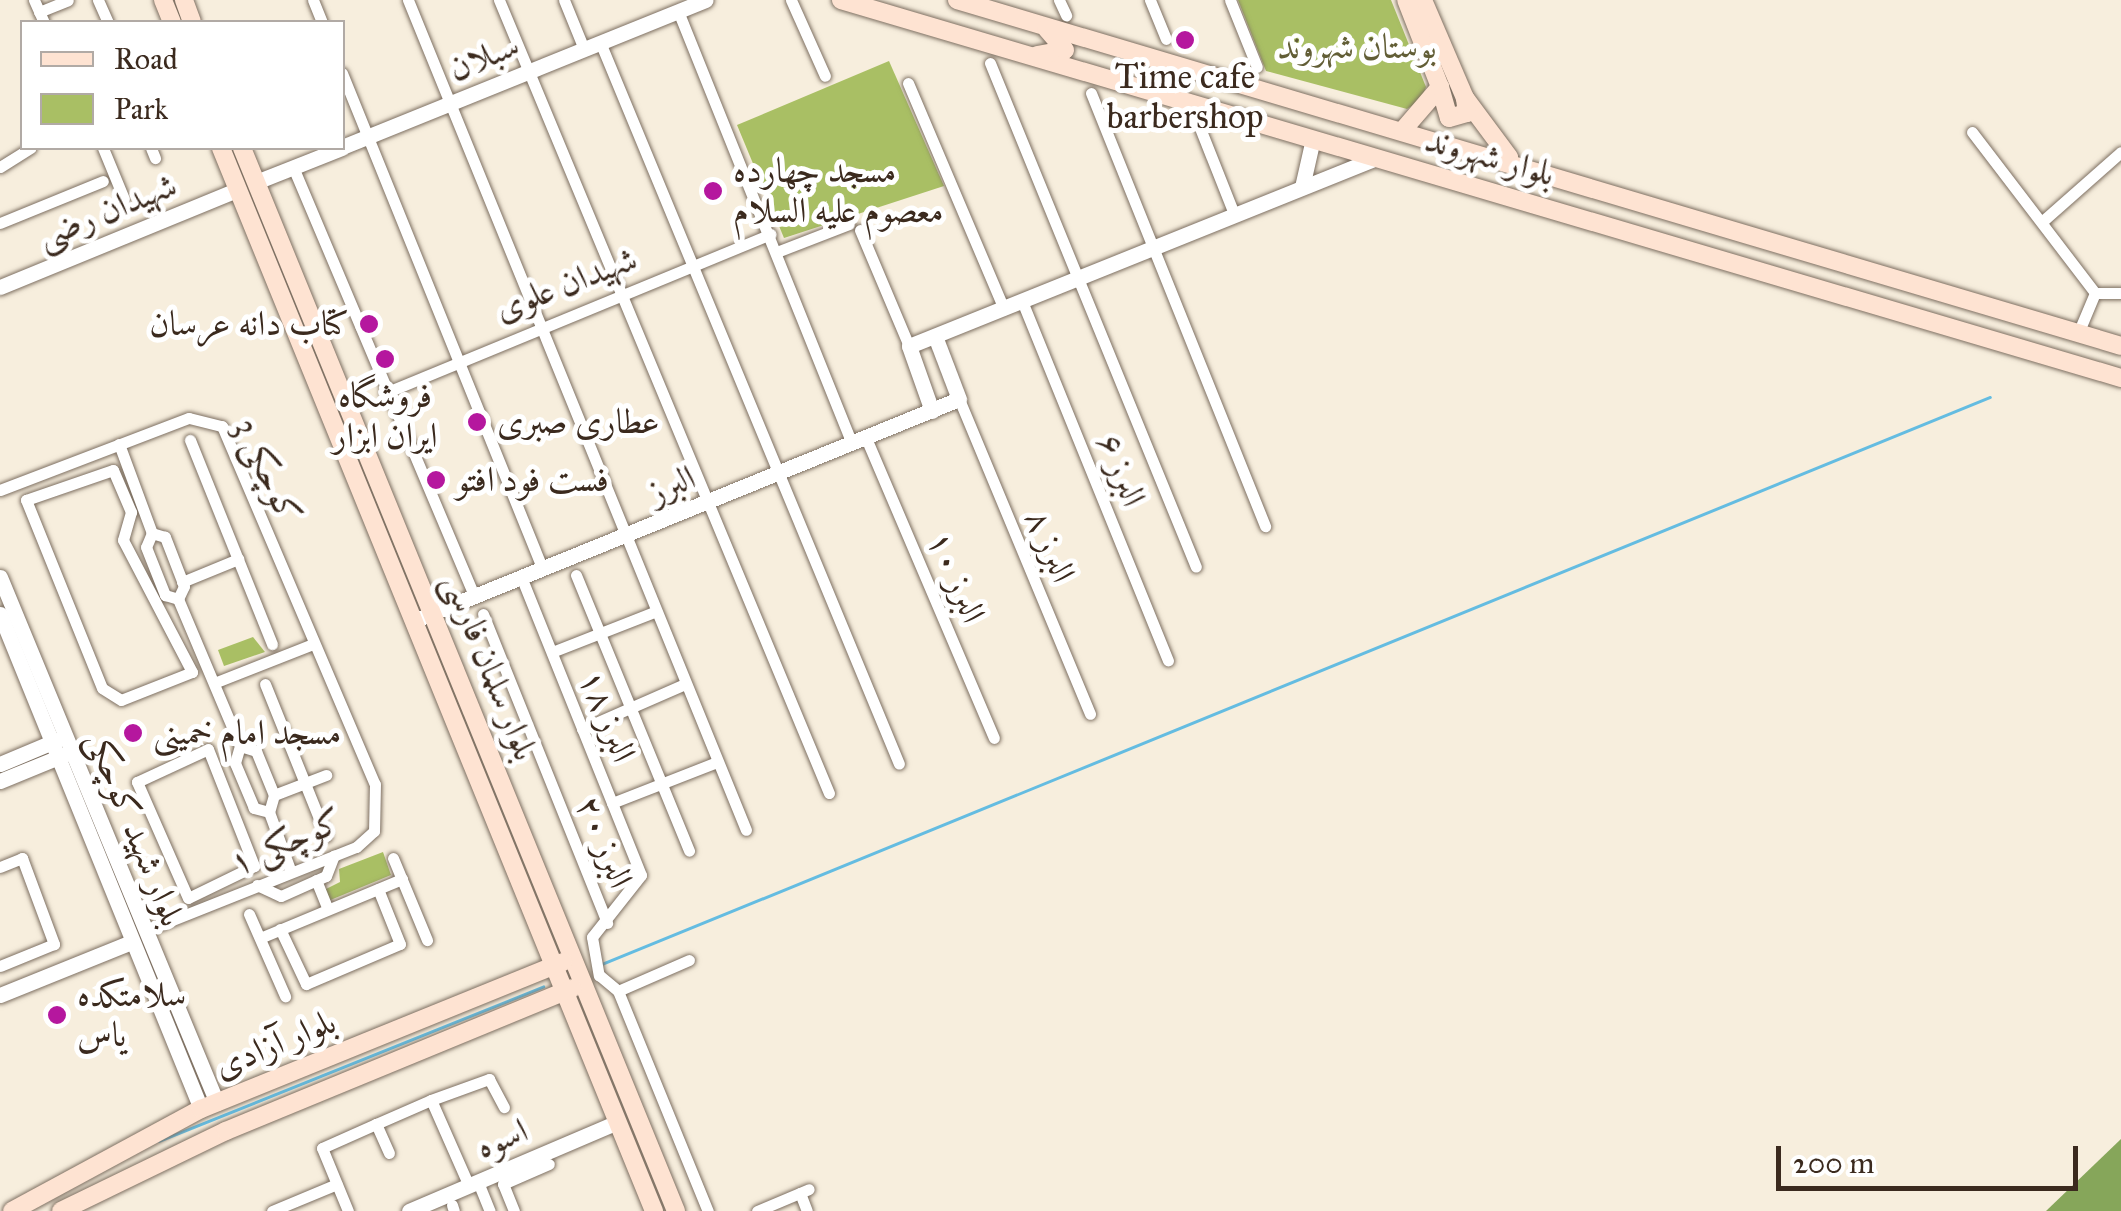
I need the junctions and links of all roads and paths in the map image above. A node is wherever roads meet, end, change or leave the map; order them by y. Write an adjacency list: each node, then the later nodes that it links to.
1 (68, 0): 15 (street)
2 (408, 0): 33 (street)
3 (498, 0): 25 (street)
4 (564, 0): 20 (street)
5 (704, 0): 14 (street, سبلان)
6 (791, 0): 26 (street)
7 (841, 0): 22 (main road, بلوار شهروند)
8 (958, 0): 17 (main road, بلوار شهروند)
9 (1060, 0): 16 (street)
10 (1150, 0): 18 (street)
11 (1230, 0): 24 (street)
12 (1406, 0): 29 (main road)
13 (1423, 0): 32 (main road)
14 (678, 11): 19 (street, سبلان); 58 (street, البرز ۱۰)
15 (39, 12)
16 (1066, 15)
17 (1036, 24): 21 (main road, بلوار شهروند); 22 (main road)
18 (1166, 39)
19 (600, 42): 20 (street, سبلان); 61 (street)
20 (584, 49): 25 (street, سبلان)
21 (1134, 52): 30 (main road); 35 (main road, بلوار شهروند)
22 (1016, 53): 30 (main road, بلوار شهروند)
23 (990, 63): 62 (street)
24 (1257, 66)
25 (528, 72): 33 (street, سبلان); 64 (street)
26 (825, 76)
27 (345, 79): 37 (street)
28 (908, 83): 69 (street)
29 (1440, 87): 32 (main road); 35 (main road)
30 (1124, 88): 38 (main road, بلوار شهروند)
31 (1091, 93): 59 (street)
32 (1465, 98): 46 (main road)
33 (450, 104): 37 (street, سبلان); 71 (street)
34 (1200, 128): 55 (street)
35 (1403, 130): 46 (main road, بلوار شهروند)
36 (1972, 132): 56 (street)
37 (368, 136): 39 (street, سبلان); 78 (street)
38 (1312, 143): 47 (main road, بلوار شهروند); 52 (street)
39 (345, 146)
40 (28, 150): 48 (street)
41 (105, 150): 54 (street)
42 (222, 150): 53 (main road, بلوار سلمان فارسی)
43 (243, 150): 51 (main road, بلوار سلمان فارسی)
44 (335, 150): 49 (street, سبلان)
45 (2121, 152): 56 (street)
46 (1509, 157): 68 (main road, بلوار شهروند)
47 (1374, 160): 52 (street); 73 (main road, بلوار شهروند)
48 (0, 167)
49 (293, 167): 51 (street, سبلان); 80 (street)
50 (103, 181): 57 (street)
51 (256, 182): 103 (main road, بلوار سلمان فارسی)
52 (1302, 187): 55 (street)
53 (238, 190): 63 (street, شهیدان رضی); 107 (main road, بلوار سلمان فارسی)
54 (124, 198)
55 (1234, 214): 59 (street)
56 (2045, 219): 65 (street)
57 (0, 223)
58 (770, 234): 60 (street, البرز ۱۰); 61 (street, شهیدان علوی)
59 (1156, 247): 62 (street); 89 (street)
60 (777, 252): 75 (street); 84 (street, البرز ۱۰)
61 (693, 264): 64 (street, شهیدان علوی); 86 (street)
62 (1082, 278): 67 (street); 94 (street)
63 (0, 286)
64 (620, 292): 71 (street, شهیدان علوی); 88 (street)
65 (2095, 293): 66 (street); 72 (street)
66 (2121, 293)
67 (1022, 302): 69 (street); 112 (street, البرز ۶)
68 (1968, 303): 70 (main road, بلوار شهروند); 73 (main road)
69 (1004, 309): 74 (street)
70 (2022, 316): 72 (main road, بلوار شهروند); 76 (main road)
71 (538, 323): 78 (street, شهیدان علوی); 91 (street)
72 (2080, 331): 77 (main road, بلوار شهروند)
73 (1952, 332): 76 (main road, بلوار شهروند)
74 (935, 336): 75 (street); 81 (street)
75 (908, 346): 82 (street)
76 (2019, 346): 79 (main road, بلوار شهروند)
77 (2121, 346)
78 (457, 357): 80 (street, شهیدان علوی); 95 (street)
79 (2121, 378)
80 (386, 393): 101 (street)
81 (958, 399): 82 (street, البرز); 117 (street, البرز ۸)
82 (932, 411): 84 (street, البرز)
83 (190, 440): 92 (street)
84 (859, 441): 86 (street, البرز); 120 (street, البرز ۱۰)
85 (119, 444): 87 (street, کوچکی 3); 90 (street); 110 (street, کوچکی 3)
86 (777, 474): 88 (street, البرز); 125 (street)
87 (0, 490)
88 (702, 505): 91 (street, البرز); 133 (street)
89 (1265, 526)
90 (152, 533): 93 (street); 100 (street)
91 (623, 538): 95 (street, البرز); 104 (street)
92 (238, 559): 100 (street); 109 (street)
93 (154, 567): 96 (street); 102 (street)
94 (1196, 567)
95 (544, 570): 99 (street, البرز)
96 (137, 574): 96 (street)
97 (576, 575): 108 (street)
98 (0, 577): 118 (street, بلوار شهید کوچکی)
99 (522, 579): 101 (street, البرز); 111 (street, البرز ۱۸)
100 (182, 582): 102 (street)
101 (475, 597): 103 (street, البرز)
102 (178, 599): 113 (street)
103 (434, 612): 107 (street, البرز); 149 (main road, بلوار سلمان فارسی)
104 (654, 612): 108 (street); 115 (street)
105 (0, 614): 118 (street, بلوار شهید کوچکی)
106 (483, 614): 152 (street, البرز ۲۰)
107 (413, 620): 151 (main road, بلوار سلمان فارسی)
108 (600, 634): 111 (street); 116 (street)
109 (272, 644)
110 (313, 644): 113 (street); 140 (street, کوچکی ۱)
111 (552, 652): 119 (street, البرز ۱۸)
112 (1168, 660)
113 (214, 683): 121 (street)
114 (265, 684): 130 (street)
115 (685, 684): 116 (street); 123 (street)
116 (630, 708): 119 (street); 131 (street)
117 (1090, 714)
118 (50, 719): 122 (street, بلوار شهید کوچکی)
119 (582, 729): 135 (street, البرز ۱۸)
120 (994, 738)
121 (240, 746): 128 (street); 134 (street)
122 (61, 747): 124 (street); 127 (street, بلوار شهید کوچکی); 129 (street)
123 (717, 762): 131 (street); 137 (street)
124 (0, 764)
125 (899, 764)
126 (326, 775): 130 (street)
127 (74, 778): 154 (street, بلوار شهید کوچکی); 157 (street, بلوار شهید کوچکی)
128 (242, 780): 132 (street); 136 (street)
129 (0, 781)
130 (304, 784): 134 (street); 138 (street)
131 (661, 784): 135 (street); 139 (street)
132 (224, 789): 132 (street)
133 (828, 794)
134 (274, 796): 136 (street)
135 (612, 804): 152 (street, البرز ۱۸)
136 (269, 812): 143 (street)
137 (746, 830)
138 (326, 836)
139 (689, 852)
140 (334, 855): 143 (street, کوچکی ۱); 145 (street)
141 (393, 858): 144 (street)
142 (0, 866): 160 (street)
143 (290, 872): 146 (street, کوچکی ۱)
144 (402, 879): 147 (street); 156 (street)
145 (316, 880): 146 (street); 148 (street)
146 (257, 886): 154 (street, کوچکی ۱)
147 (378, 888): 148 (street); 153 (street)
148 (328, 909): 153 (street)
149 (552, 910): 151 (main road); 158 (main road, بلوار سلمان فارسی)
150 (249, 914): 155 (street)
151 (534, 918): 161 (main road, بلوار سلمان فارسی)
152 (606, 923): 163 (street)
153 (280, 929): 155 (street)
154 (145, 931): 169 (street, بلوار شهید کوچکی)
155 (260, 938): 166 (street)
156 (427, 940)
157 (131, 942): 165 (street); 169 (street, بلوار شهید کوچکی)
158 (573, 958): 161 (main road, بلوار آزادی); 162 (main road, بلوار سلمان فارسی)
159 (689, 960): 163 (street)
160 (0, 966)
161 (555, 966): 164 (main road, بلوار سلمان فارسی); 171 (main road, بلوار آزادی)
162 (584, 983): 164 (main road, بلوار آزادی); 167 (main road, بلوار سلمان فارسی)
163 (618, 991): 189 (street)
164 (565, 992): 168 (main road, بلوار سلمان فارسی); 181 (main road, بلوار آزادی)
165 (0, 995)
166 (284, 996)
167 (602, 1028): 168 (main road); 188 (main road, بلوار سلمان فارسی)
168 (584, 1036): 173 (main road, بلوار سلمان فارسی)
169 (199, 1081): 171 (street, بلوار شهید کوچکی)
170 (431, 1100): 172 (street); 174 (street); 178 (street)
171 (209, 1106): 180 (main road, بلوار آزادی)
172 (504, 1107)
173 (618, 1122): 178 (street, اسوه); 187 (main road, بلوار سلمان فارسی)
174 (376, 1124): 175 (street); 177 (street)
175 (390, 1153)
176 (549, 1164): 186 (street)
177 (337, 1184): 182 (street); 183 (street)
178 (473, 1184): 184 (street, اسوه); 185 (street)
179 (803, 1210): 190 (street)
180 (12, 1211)
181 (61, 1211)
182 (272, 1211)
183 (348, 1211)
184 (409, 1211)
185 (490, 1211)
186 (514, 1211)
187 (654, 1211)
188 (676, 1211)
189 (708, 1211)
190 (757, 1211)

